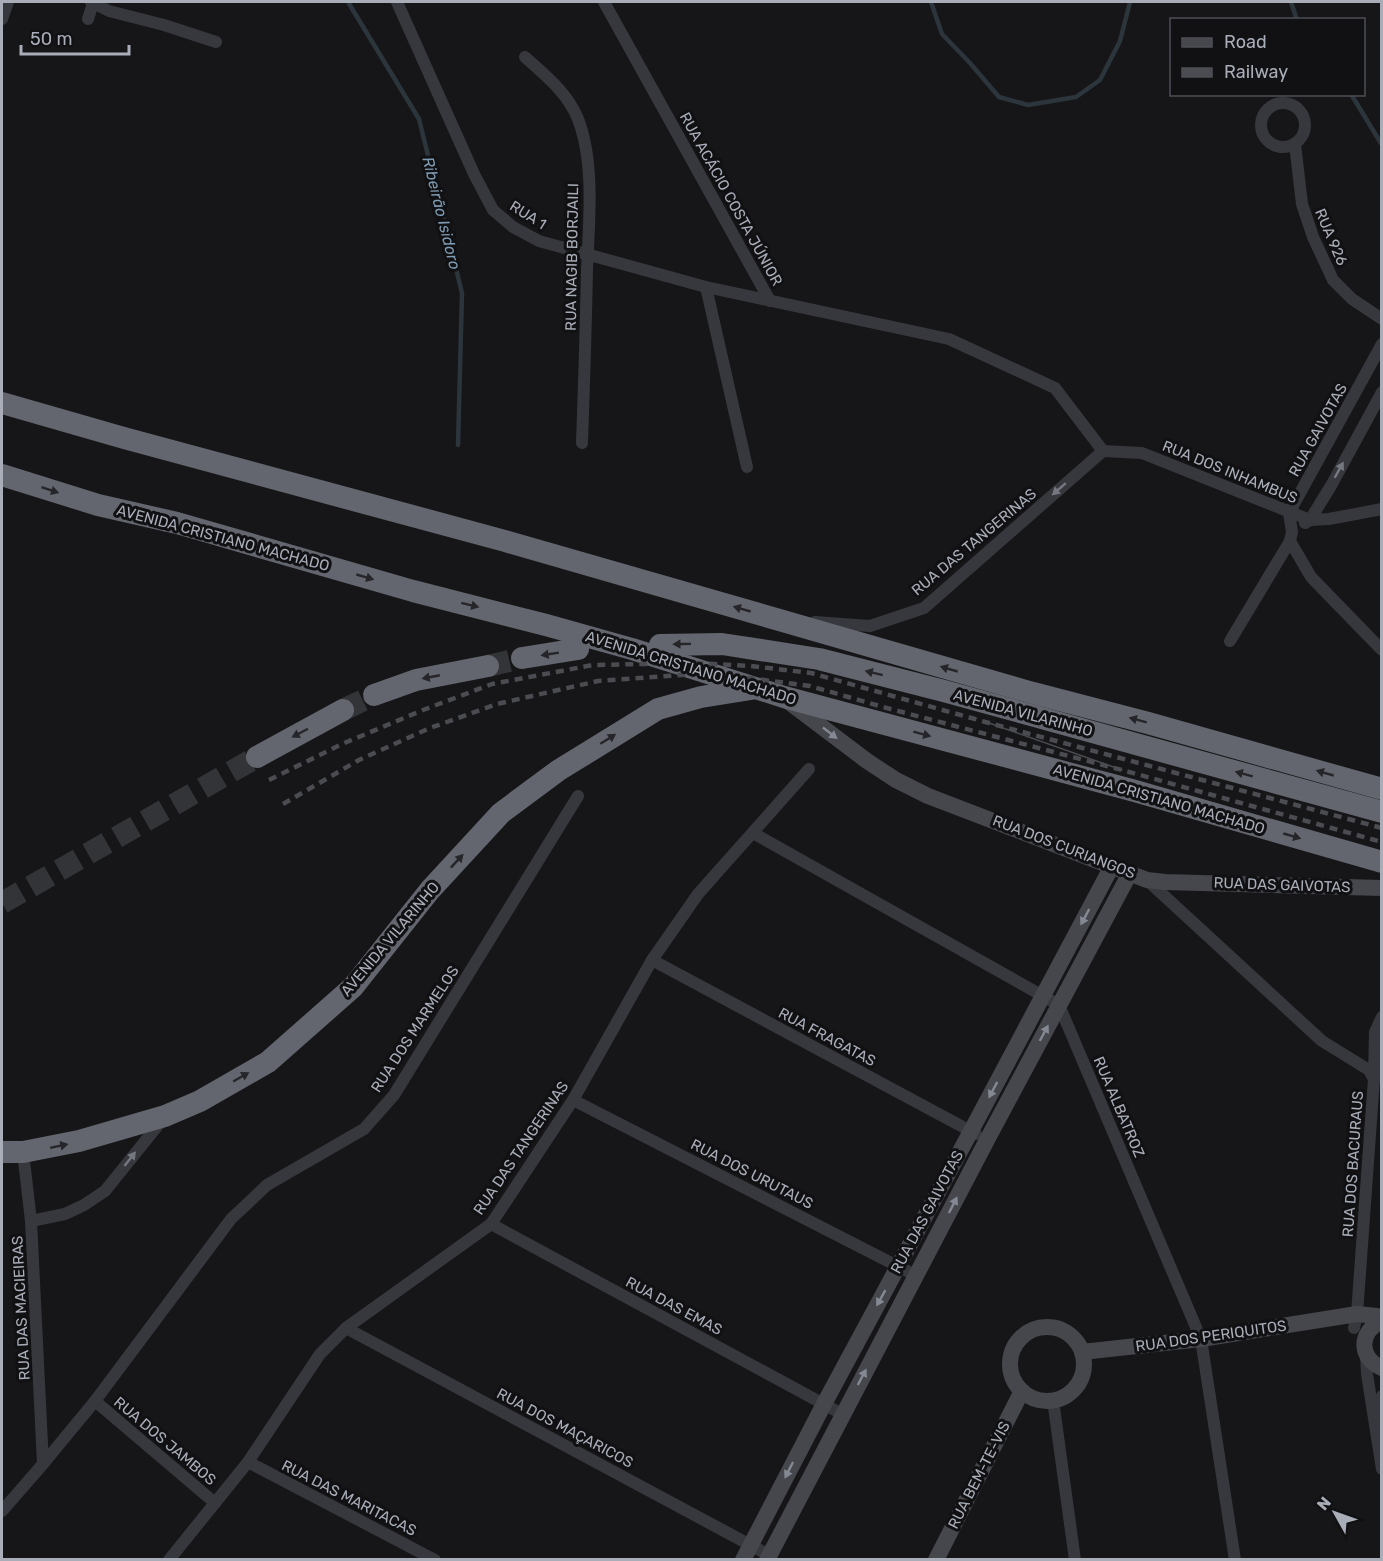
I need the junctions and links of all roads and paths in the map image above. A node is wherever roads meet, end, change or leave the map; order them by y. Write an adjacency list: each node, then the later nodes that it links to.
1 (8, 2): 5 (street)
2 (92, 2): 6 (street); 7 (street)
3 (397, 2): 10 (street, RUA 1)
4 (604, 2): 12 (street, RUA ACÁCIO COSTA JÚNIOR)
5 (2, 19)
6 (88, 19)
7 (216, 42)
8 (525, 57): 10 (street, RUA NAGIB BORJAILI)
9 (1295, 144): 13 (street, RUA 926)
10 (588, 255): 11 (street, RUA 1); 17 (street, RUA NAGIB BORJAILI)
11 (706, 287): 12 (street, RUA 1); 19 (street)
12 (770, 301): 18 (street, RUA ACÁCIO COSTA JÚNIOR)
13 (1382, 319)
14 (1382, 344): 22 (street, RUA GAIVOTAS)
15 (1382, 392): 23 (street, one-way to 15)
16 (2, 403): 25 (highway, one-way to 16)
17 (582, 443)
18 (1103, 451): 22 (street, RUA DOS INHAMBUS); 25 (street, RUA DAS TANGERINAS, one-way to 25)
19 (747, 467)
20 (2, 475): 32 (highway, AVENIDA CRISTIANO MACHADO, one-way to 32)
21 (1382, 509): 23 (street, RUA DOS INHAMBUS)
22 (1289, 513): 23 (street, RUA DOS INHAMBUS); 24 (street)
23 (1310, 520): 24 (street)
24 (1291, 537): 26 (street); 29 (street)
25 (778, 620): 38 (highway, one-way to 25)
26 (1230, 641)
27 (660, 645): 40 (highway, AVENIDA VILARINHO, one-way to 27)
28 (578, 649): 30 (highway, one-way to 30)
29 (1382, 650)
30 (522, 658)
31 (488, 666): 33 (highway, one-way to 33)
32 (757, 688): 34 (highway, AVENIDA CRISTIANO MACHADO); 53 (highway, AVENIDA VILARINHO, one-way to 32)
33 (374, 696)
34 (784, 697): 42 (highway, AVENIDA CRISTIANO MACHADO, one-way to 42); 43 (street, RUA DOS CURIANGOS, one-way to 43)
35 (343, 710): 36 (highway, one-way to 36)
36 (257, 757)
37 (809, 769): 41 (street, RUA DAS TANGERINAS)
38 (1382, 789)
39 (578, 796): 70 (street, RUA DOS MARMELOS)
40 (1382, 812)
41 (753, 833): 47 (street, RUA DAS TANGERINAS); 48 (street)
42 (1382, 862)
43 (1112, 866): 44 (street, RUA DOS CURIANGOS); 48 (street, RUA DAS GAIVOTAS, one-way to 48)
44 (1130, 873): 45 (street, RUA DOS CURIANGOS); 49 (street, RUA DAS GAIVOTAS)
45 (1147, 880): 46 (street, RUA DAS GAIVOTAS); 51 (street, RUA DOS CURIANGOS)
46 (1382, 888)
47 (652, 960): 52 (street, RUA DAS TANGERINAS); 54 (street, RUA FRAGATAS)
48 (1043, 995): 49 (street); 54 (street, RUA DAS GAIVOTAS, one-way to 54)
49 (1059, 1005): 55 (street, RUA DAS GAIVOTAS, one-way to 49); 64 (street, RUA ALBATROZ)
50 (1382, 1017): 51 (street, RUA DOS BACURAUS)
51 (1374, 1079): 63 (street, RUA DOS BACURAUS)
52 (573, 1100): 58 (street, RUA DAS TANGERINAS); 59 (street, RUA DOS URUTAUS)
53 (165, 1116): 56 (highway, AVENIDA VILARINHO, one-way to 53); 57 (street, one-way to 53)
54 (971, 1131): 55 (street, RUA FRAGATAS); 59 (street, RUA DAS GAIVOTAS)
55 (987, 1140): 60 (street, RUA DAS GAIVOTAS, one-way to 55)
56 (12, 1152): 57 (street, RUA DAS MACIEIRAS)
57 (32, 1221): 75 (street, RUA DAS MACIEIRAS)
58 (491, 1224): 62 (street, RUA DAS TANGERINAS); 71 (street, RUA DAS EMAS)
59 (898, 1266): 60 (street, RUA DOS URUTAUS); 71 (street, RUA DAS GAIVOTAS, one-way to 71)
60 (917, 1276): 72 (street, RUA DAS GAIVOTAS, one-way to 60)
61 (1382, 1319): 63 (street); 63 (street, RUA DOS PERIQUITOS)
62 (346, 1329): 74 (street, RUA DAS TANGERINAS); 79 (street, RUA DOS MAÇARICOS)
63 (1361, 1334): 64 (street, RUA DOS PERIQUITOS); 66 (street); 73 (street, RUA DOS BACURAUS)
64 (1201, 1339): 65 (street, RUA DOS PERIQUITOS); 86 (street, RUA ALBATROZ)
65 (1082, 1352): 67 (street); 69 (street)
66 (1382, 1368)
67 (1022, 1391): 69 (street); 84 (street, RUA BEM-TE-VIS)
68 (1382, 1396): 73 (street, RUA DOS BACURAUS)
69 (1053, 1400): 85 (street)
70 (95, 1401): 75 (street, RUA DOS MARMELOS); 77 (street, RUA DOS JAMBOS)
71 (824, 1404): 72 (street, RUA DAS EMAS); 79 (street, RUA DAS GAIVOTAS, one-way to 79)
72 (842, 1414): 80 (street, RUA DAS GAIVOTAS)
73 (1374, 1417): 76 (street, RUA DOS BACURAUS)
74 (248, 1462): 77 (street, RUA DAS TANGERINAS); 82 (street, RUA DAS MARITACAS)
75 (43, 1464): 78 (street, RUA DOS MARMELOS)
76 (1382, 1469)
77 (215, 1503): 81 (street, RUA DAS TANGERINAS)
78 (2, 1511)
79 (751, 1544): 80 (street, RUA DOS MAÇARICOS); 83 (street, RUA DAS GAIVOTAS)
80 (768, 1557)
81 (170, 1560)
82 (435, 1560)
83 (743, 1560)
84 (936, 1560)
85 (1076, 1560)
86 (1235, 1560)

